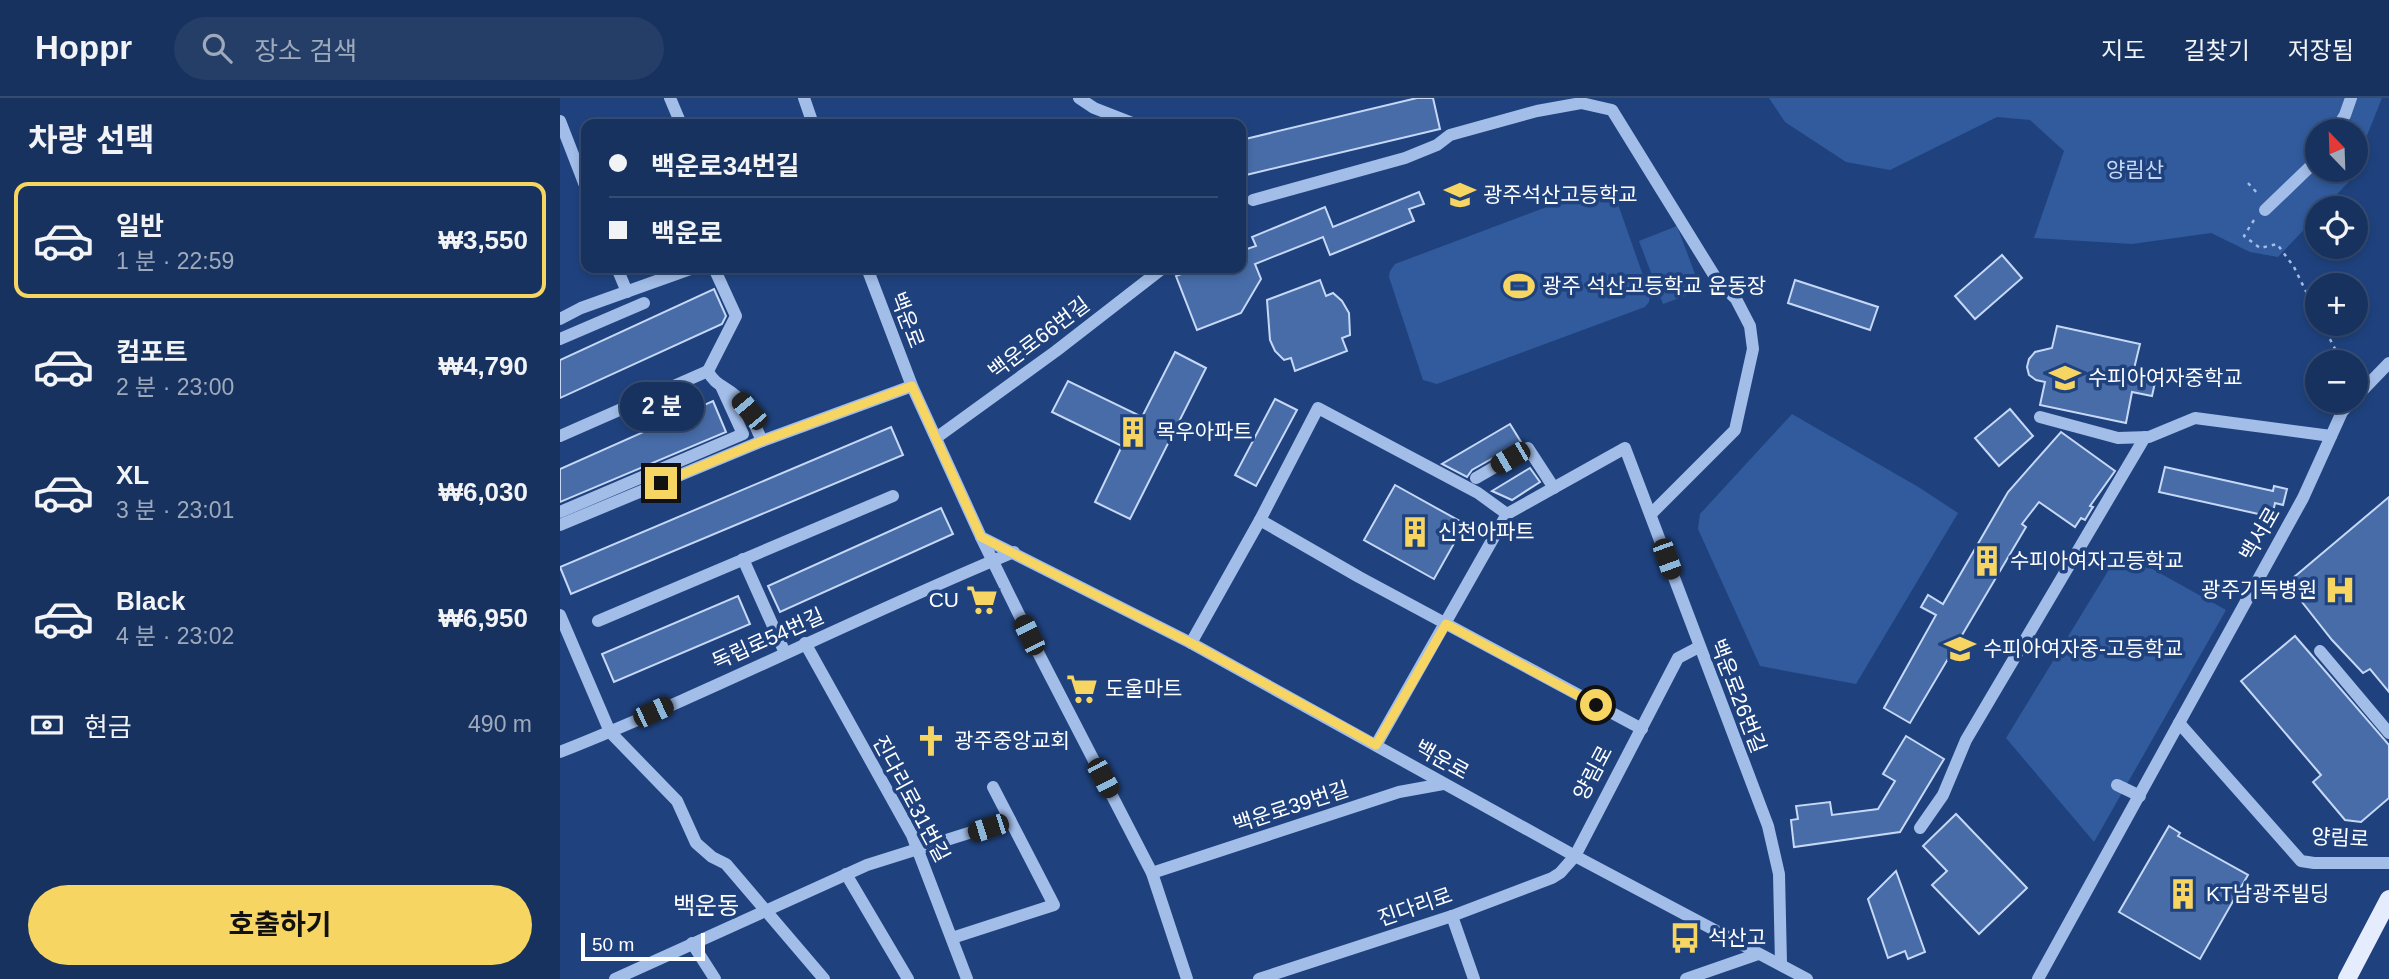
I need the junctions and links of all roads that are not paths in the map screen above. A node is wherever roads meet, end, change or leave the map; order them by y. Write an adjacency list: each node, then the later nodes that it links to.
1 (670, 98): 5 (street)
2 (804, 98): 6 (street)
3 (1079, 98): 7 (street)
4 (2351, 98): 8 (street)
5 (679, 119)
6 (811, 119)
7 (1122, 119)
8 (2342, 119)
9 (560, 121): 11 (street)
10 (2305, 173): 13 (street)
11 (581, 175)
12 (1253, 200): 40 (street)
13 (2265, 210)
14 (619, 273): 19 (street)
15 (680, 273): 19 (street)
16 (716, 273): 24 (street)
17 (869, 273): 27 (street, 백운로)
18 (1157, 273): 33 (street, 백운로66번길)
19 (627, 292): 21 (street)
20 (643, 303): 22 (street)
21 (560, 319)
22 (560, 339)
23 (2389, 363): 25 (street)
24 (708, 372): 26 (street); 30 (street)
25 (2368, 385)
26 (721, 386): 34 (street); 38 (street)
27 (912, 386): 33 (street, 백운로); 34 (street)
28 (2342, 413): 31 (street, 백서로)
29 (2040, 416): 32 (street)
30 (560, 436)
31 (2330, 436): 32 (street); 55 (street, 백서로)
32 (2145, 437): 66 (street)
33 (936, 438): 43 (street, 백운로)
34 (762, 441): 42 (street)
35 (1476, 478): 36 (street)
36 (1553, 488): 39 (street); 40 (street, 백운로26번길)
37 (893, 496): 45 (street)
38 (560, 512)
39 (1507, 514): 41 (street); 49 (street)
40 (1651, 514): 52 (street, 백운로26번길)
41 (1260, 520): 49 (street); 51 (street)
42 (560, 525)
43 (981, 537): 44 (street, 백운로); 46 (street)
44 (1014, 552): 46 (street, 독립로54번길); 51 (street, 백운로)
45 (743, 559): 48 (street); 54 (street)
46 (993, 561): 50 (street, 독립로54번길); 70 (street)
47 (560, 615): 57 (street)
48 (598, 621)
49 (1446, 624): 56 (street); 59 (street)
50 (806, 643): 54 (street, 독립로54번길); 67 (street, 진다리로31번길)
51 (1191, 643): 59 (street, 백운로)
52 (1699, 647): 56 (street, 양림로); 78 (street, 백운로26번길)
53 (2320, 651): 58 (street)
54 (785, 653): 57 (street, 독립로54번길)
55 (2179, 723): 64 (street, 백서로); 69 (street, 양림로)
56 (1642, 729): 68 (street, 양림로)
57 (610, 732): 60 (street, 독립로54번길); 73 (street)
58 (2389, 733)
59 (1376, 745): 61 (street, 백운로)
60 (560, 752)
61 (1443, 783): 68 (street, 백운로); 70 (street, 백운로39번길)
62 (2118, 785): 64 (street)
63 (993, 787): 65 (street)
64 (2140, 796): 89 (street, 백서로)
65 (1010, 820): 67 (street); 75 (street)
66 (1920, 828)
67 (920, 850): 71 (street); 75 (street, 진다리로31번길)
68 (1574, 856): 74 (street, 진다리로); 77 (street, 백운로)
69 (2389, 863)
70 (1152, 873): 84 (street)
71 (846, 874): 73 (street); 82 (street)
72 (2389, 900): 90 (main road)
73 (766, 910): 76 (street); 81 (street)
74 (1452, 916): 85 (street, 진다리로); 86 (street)
75 (952, 938): 83 (street, 진다리로31번길)
76 (692, 943): 79 (street); 80 (street)
77 (1758, 954): 78 (street, 백운로); 87 (street)
78 (1780, 964): 88 (street, 백운로)
79 (615, 979)
80 (715, 979)
81 (824, 979)
82 (908, 979)
83 (967, 979)
84 (1187, 979)
85 (1259, 979)
86 (1475, 979)
87 (1686, 979)
88 (1807, 979)
89 (2038, 979)
90 (2347, 979)

